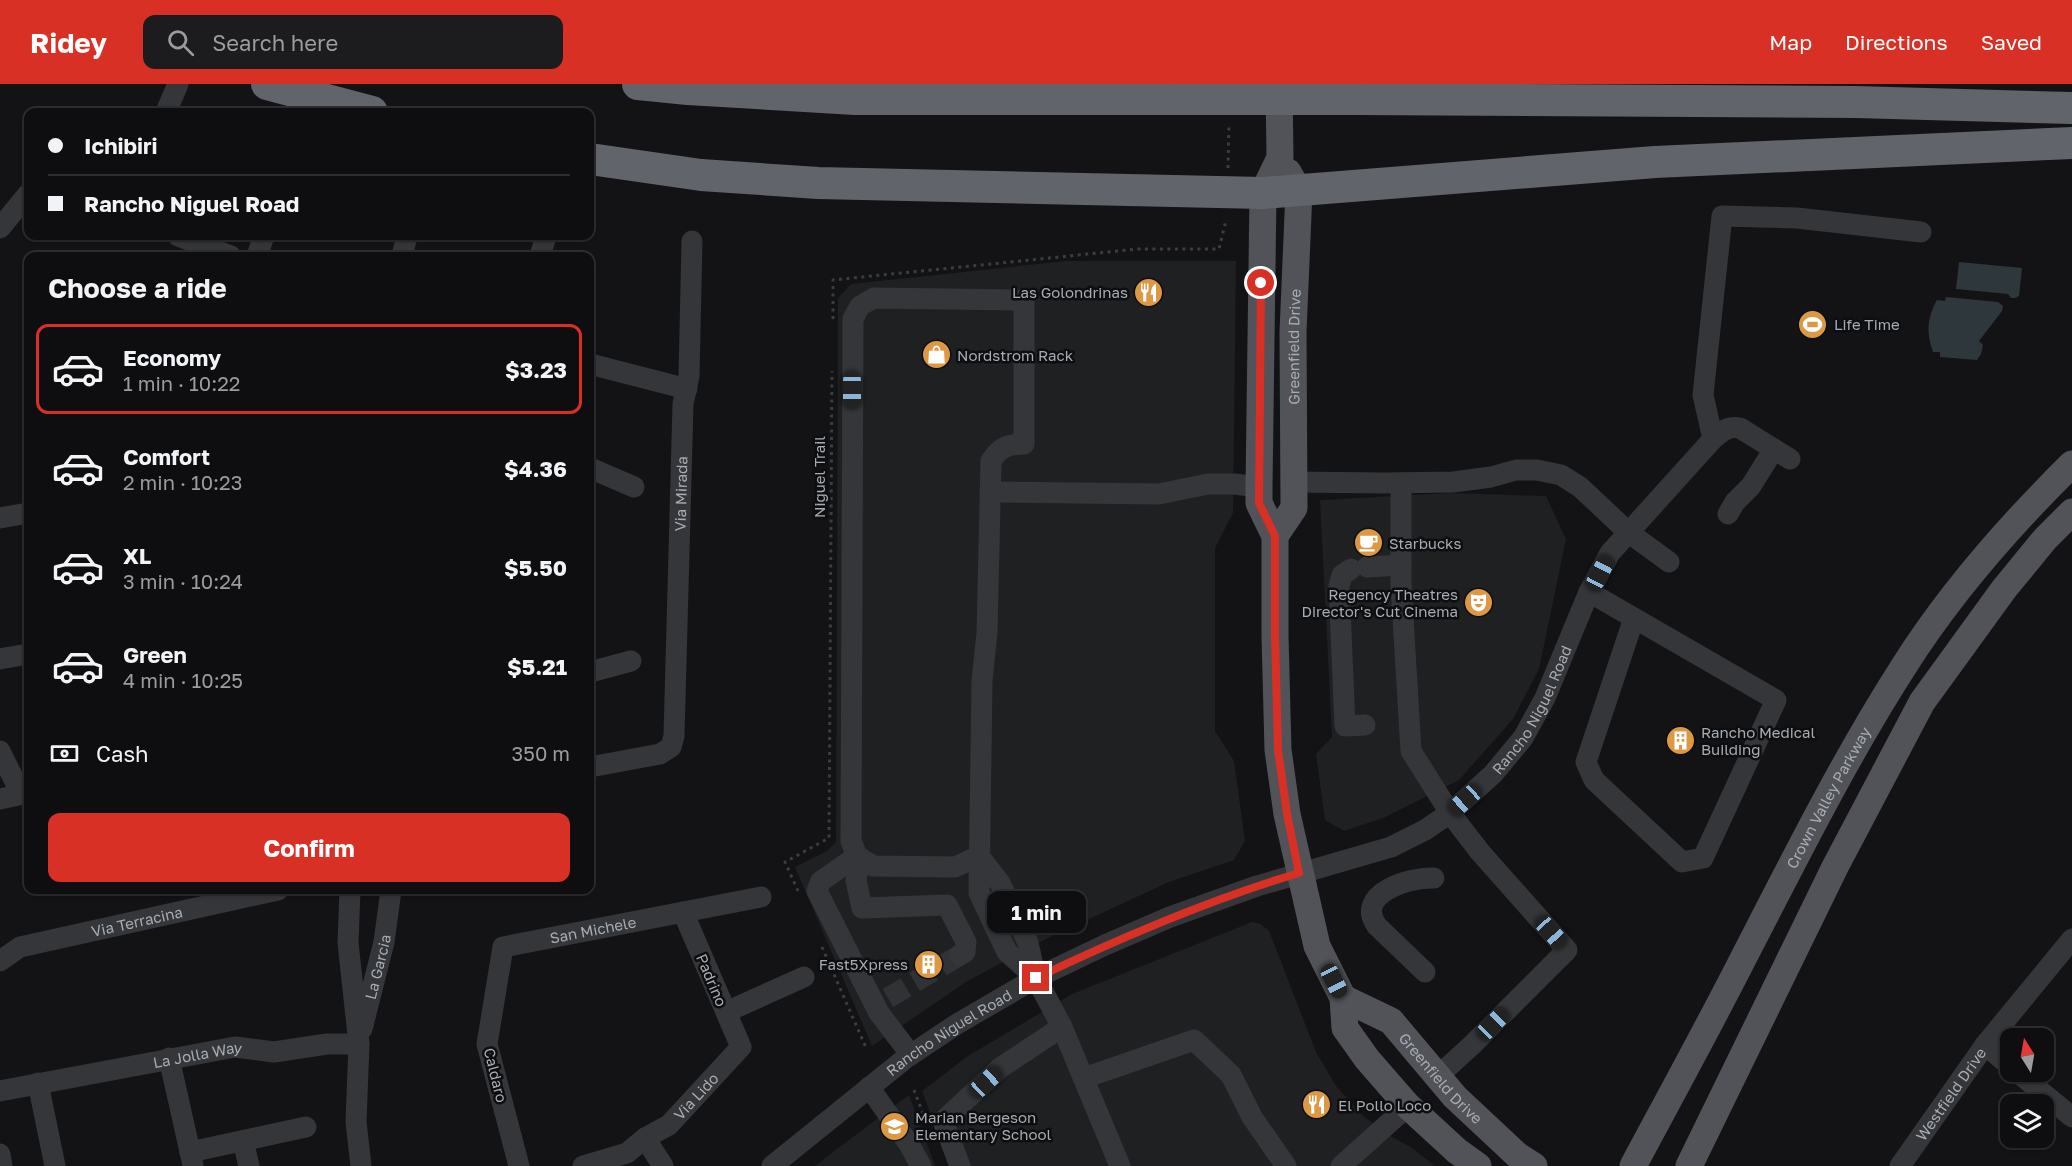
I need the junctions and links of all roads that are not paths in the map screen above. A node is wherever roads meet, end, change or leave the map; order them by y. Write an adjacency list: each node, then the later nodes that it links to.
1 (178, 84): 5 (street)
2 (267, 84): 6 (highway)
3 (638, 84): 7 (highway, bridge)
4 (1279, 84): 9 (main road)
5 (168, 108)
6 (357, 108)
7 (2072, 108)
8 (2072, 143): 11 (highway)
9 (1280, 158): 11 (main road); 12 (main road)
10 (594, 160): 12 (highway)
11 (1299, 191): 12 (highway); 24 (main road, Greenfield Drive)
12 (1263, 193): 27 (main road)
13 (24, 199): 14 (street)
14 (0, 228)
15 (1921, 232): 21 (street)
16 (189, 240): 18 (street)
17 (692, 241): 20 (street, Via Mirada)
18 (220, 252)
19 (594, 365): 20 (street)
20 (687, 389): 45 (street, Via Mirada)
21 (1713, 439): 31 (street); 33 (street, Rancho Niguel Road)
22 (2072, 464): 103 (main road, Crown Valley Parkway)
23 (594, 470): 26 (street)
24 (1293, 482): 25 (street); 34 (main road, Greenfield Drive)
25 (1401, 483): 33 (street); 36 (street)
26 (634, 486)
27 (1258, 487): 28 (street); 34 (main road)
28 (990, 492): 50 (street); 51 (street)
29 (2072, 512): 104 (main road)
30 (24, 514): 32 (street)
31 (1728, 514)
32 (0, 518)
33 (1628, 532): 35 (street); 37 (street, Rancho Niguel Road)
34 (1275, 536): 52 (main road)
35 (1669, 562)
36 (1401, 565): 43 (street); 49 (street)
37 (1589, 592): 38 (street); 49 (street, Rancho Niguel Road)
38 (1634, 618): 38 (street)
39 (24, 655): 40 (street)
40 (0, 659)
41 (631, 661): 42 (street)
42 (594, 671)
43 (1365, 724)
44 (0, 751): 46 (street)
45 (594, 766)
46 (24, 791)
47 (24, 793): 48 (street)
48 (0, 799)
49 (1450, 813): 52 (street, Rancho Niguel Road); 75 (street)
50 (979, 856): 51 (street); 65 (street)
51 (858, 857): 61 (street); 72 (street)
52 (1299, 873): 65 (street, Rancho Niguel Road); 66 (main road)
53 (1434, 878): 63 (street)
54 (260, 894): 62 (street, Via Terracina)
55 (350, 894): 69 (street, La Garcia)
56 (390, 894): 69 (street, La Garcia)
57 (761, 897): 58 (street, San Michele)
58 (683, 912): 60 (street, San Michele); 67 (street, Padrino)
59 (2072, 939): 70 (street, Westfield Drive)
60 (503, 947): 92 (street, Caldaro)
61 (960, 956)
62 (0, 961)
63 (1425, 972)
64 (804, 977): 67 (street)
65 (1036, 978): 68 (street); 72 (street, Rancho Niguel Road)
66 (1342, 998): 75 (main road, Greenfield Drive); 81 (main road)
67 (726, 1012): 71 (street, Padrino)
68 (1062, 1027): 76 (street); 97 (street)
69 (359, 1044): 73 (street, La Jolla Way); 91 (street, La Garcia)
70 (1985, 1045): 74 (street); 105 (street, Westfield Drive)
71 (741, 1047): 84 (street, Via Lido)
72 (911, 1055): 79 (street, Rancho Niguel Road)
73 (169, 1058): 78 (street, La Jolla Way); 87 (street)
74 (2000, 1058)
75 (1437, 1077): 102 (main road, Greenfield Drive)
76 (1084, 1078): 98 (street); 99 (street)
77 (2029, 1082): 82 (street)
78 (38, 1083): 80 (street, La Jolla Way); 89 (street)
79 (869, 1087): 95 (street, Rancho Niguel Road); 96 (street)
80 (0, 1091)
81 (1408, 1106): 100 (street); 101 (main road)
82 (2072, 1118)
83 (306, 1127): 85 (street)
84 (645, 1138): 93 (street, Via Lido); 94 (street)
85 (243, 1141): 87 (street); 90 (street)
86 (0, 1154): 88 (street)
87 (192, 1159)
88 (3, 1166)
89 (55, 1166)
90 (249, 1166)
91 (361, 1166)
92 (519, 1166)
93 (584, 1166)
94 (663, 1166)
95 (771, 1166)
96 (921, 1166)
97 (960, 1166)
98 (1120, 1166)
99 (1286, 1166)
100 (1341, 1166)
101 (1478, 1166)
102 (1534, 1166)
103 (1634, 1166)
104 (1689, 1166)
105 (1900, 1166)

